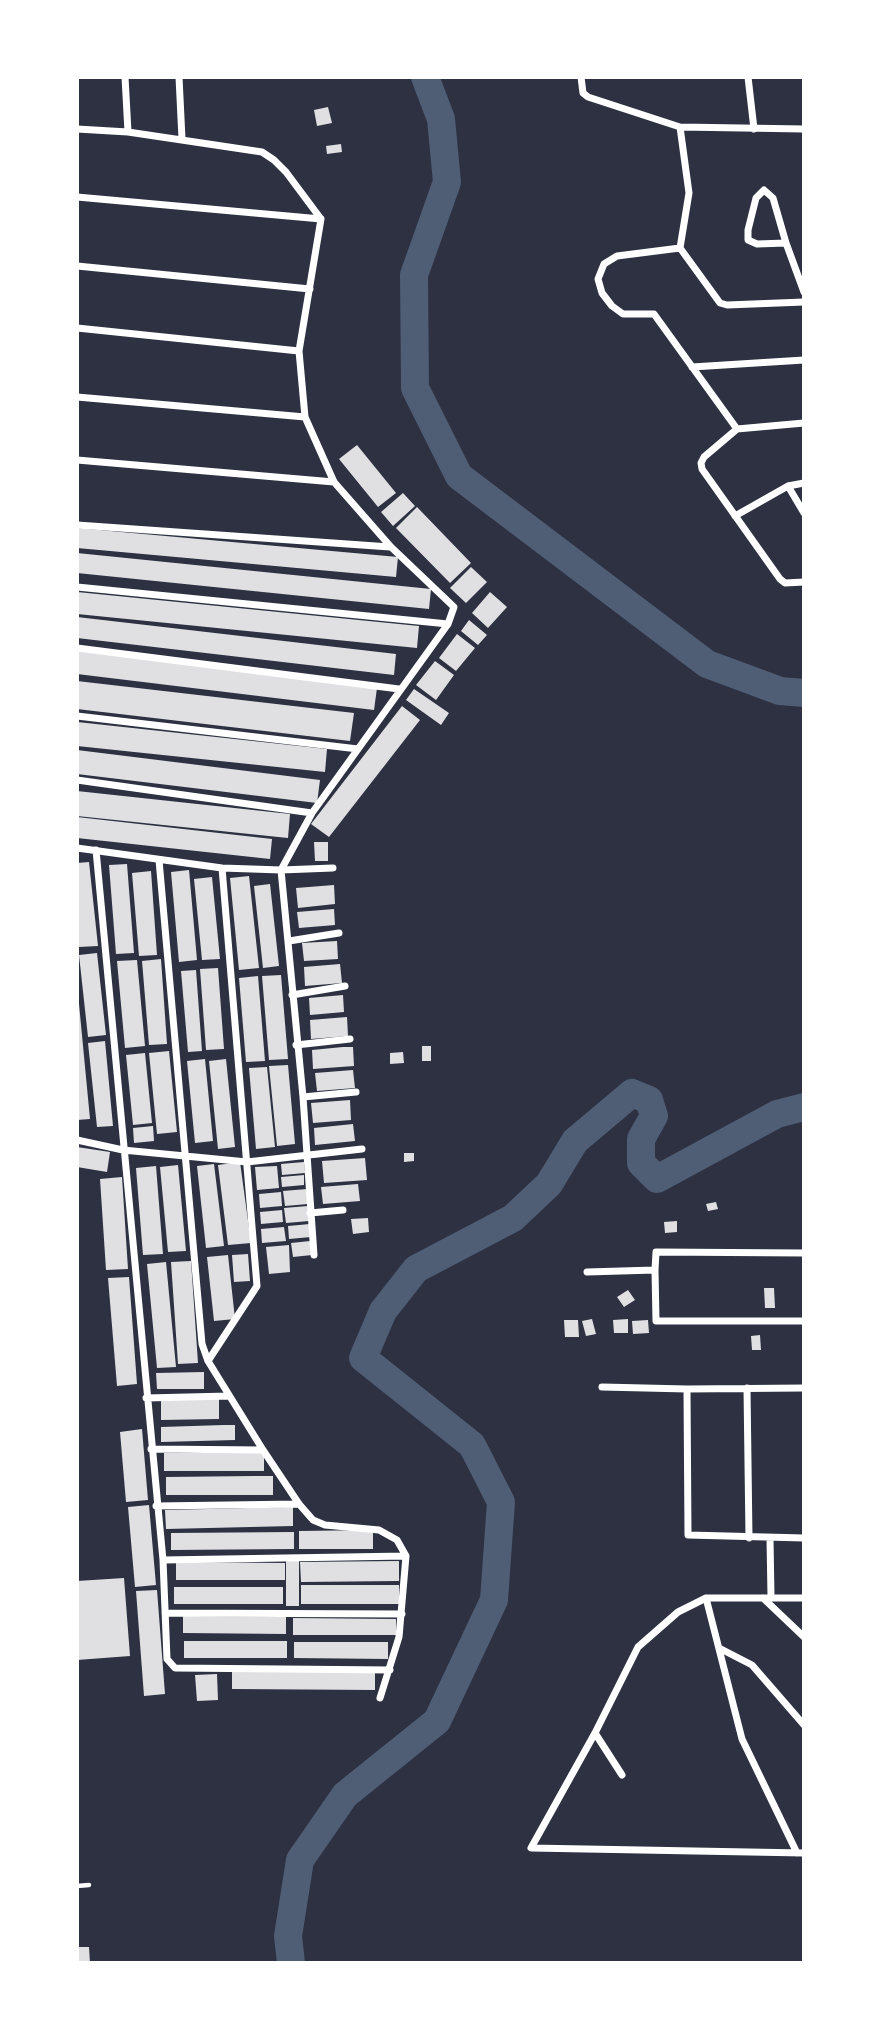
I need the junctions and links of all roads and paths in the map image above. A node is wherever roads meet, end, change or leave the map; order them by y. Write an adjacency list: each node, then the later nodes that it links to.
1 (125, 77): 9 (street)
2 (179, 77): 10 (street)
3 (581, 77): 5 (street)
4 (748, 77): 6 (street)
5 (680, 127): 6 (street); 14 (street)
6 (754, 129): 7 (street)
7 (804, 129)
8 (77, 130): 9 (street)
9 (128, 132): 10 (street)
10 (182, 139): 12 (street)
11 (77, 197): 12 (street)
12 (321, 219): 16 (street)
13 (786, 243): 13 (street); 17 (street)
14 (680, 247): 18 (street); 22 (street)
15 (77, 266): 16 (street)
16 (310, 289): 20 (street)
17 (804, 292)
18 (804, 302)
19 (77, 328): 20 (street)
20 (299, 351): 24 (street)
21 (804, 360): 22 (street)
22 (692, 367): 26 (street)
23 (77, 397): 24 (street)
24 (305, 417): 28 (street)
25 (804, 423): 26 (street)
26 (737, 429): 32 (street)
27 (77, 460): 28 (street)
28 (334, 482): 34 (street)
29 (804, 484): 30 (street)
30 (788, 486): 31 (street); 32 (street)
31 (804, 513)
32 (735, 516): 35 (street)
33 (77, 525): 34 (street)
34 (391, 547): 37 (street)
35 (804, 582)
36 (77, 587): 37 (street)
37 (448, 624): 39 (street)
38 (77, 648): 39 (street)
39 (399, 689): 41 (street)
40 (77, 716): 41 (street)
41 (358, 748): 43 (street)
42 (77, 780): 43 (street)
43 (312, 813): 49 (street)
44 (77, 848): 45 (street)
45 (96, 850): 46 (street); 60 (street)
46 (159, 860): 47 (street); 61 (street)
47 (222, 868): 49 (street); 63 (street)
48 (333, 868): 49 (street)
49 (281, 870): 51 (street)
50 (340, 933): 51 (street)
51 (289, 941): 53 (street)
52 (345, 986): 53 (street)
53 (292, 995): 55 (street)
54 (351, 1039): 55 (street)
55 (296, 1045): 57 (street)
56 (356, 1092): 57 (street)
57 (303, 1097): 62 (street)
58 (77, 1140): 60 (street)
59 (362, 1149): 62 (street)
60 (123, 1150): 61 (street); 77 (street)
61 (184, 1156): 63 (street); 71 (street)
62 (306, 1156): 63 (street); 65 (street)
63 (247, 1162): 71 (street)
64 (343, 1210): 65 (street)
65 (310, 1213): 67 (street)
66 (804, 1253): 68 (street)
67 (314, 1255)
68 (655, 1270): 69 (street); 70 (street)
69 (587, 1272)
70 (804, 1321)
71 (208, 1361): 76 (street)
72 (602, 1387): 75 (street)
73 (747, 1388): 74 (street); 75 (street); 82 (street)
74 (804, 1388)
75 (687, 1389): 82 (street)
76 (229, 1396): 77 (street); 79 (street)
77 (146, 1398): 78 (street)
78 (151, 1449): 79 (street); 81 (street)
79 (263, 1450): 80 (street)
80 (299, 1504): 81 (street); 85 (street)
81 (156, 1506): 86 (street)
82 (749, 1538): 83 (street)
83 (770, 1538): 84 (street); 87 (street)
84 (804, 1538)
85 (406, 1556): 86 (street); 91 (street)
86 (163, 1560): 90 (street)
87 (767, 1597): 88 (street); 89 (street); 92 (street)
88 (706, 1598): 93 (street); 97 (street)
89 (804, 1598)
90 (165, 1612): 91 (street); 94 (street)
91 (402, 1614): 94 (street)
92 (804, 1637)
93 (719, 1648): 96 (street); 99 (street)
94 (390, 1670): 95 (street)
95 (380, 1698)
96 (804, 1725)
97 (595, 1733): 98 (street); 99 (street)
98 (622, 1775)
99 (801, 1853)
100 (89, 1885): 101 (lane)
101 (77, 1886)

